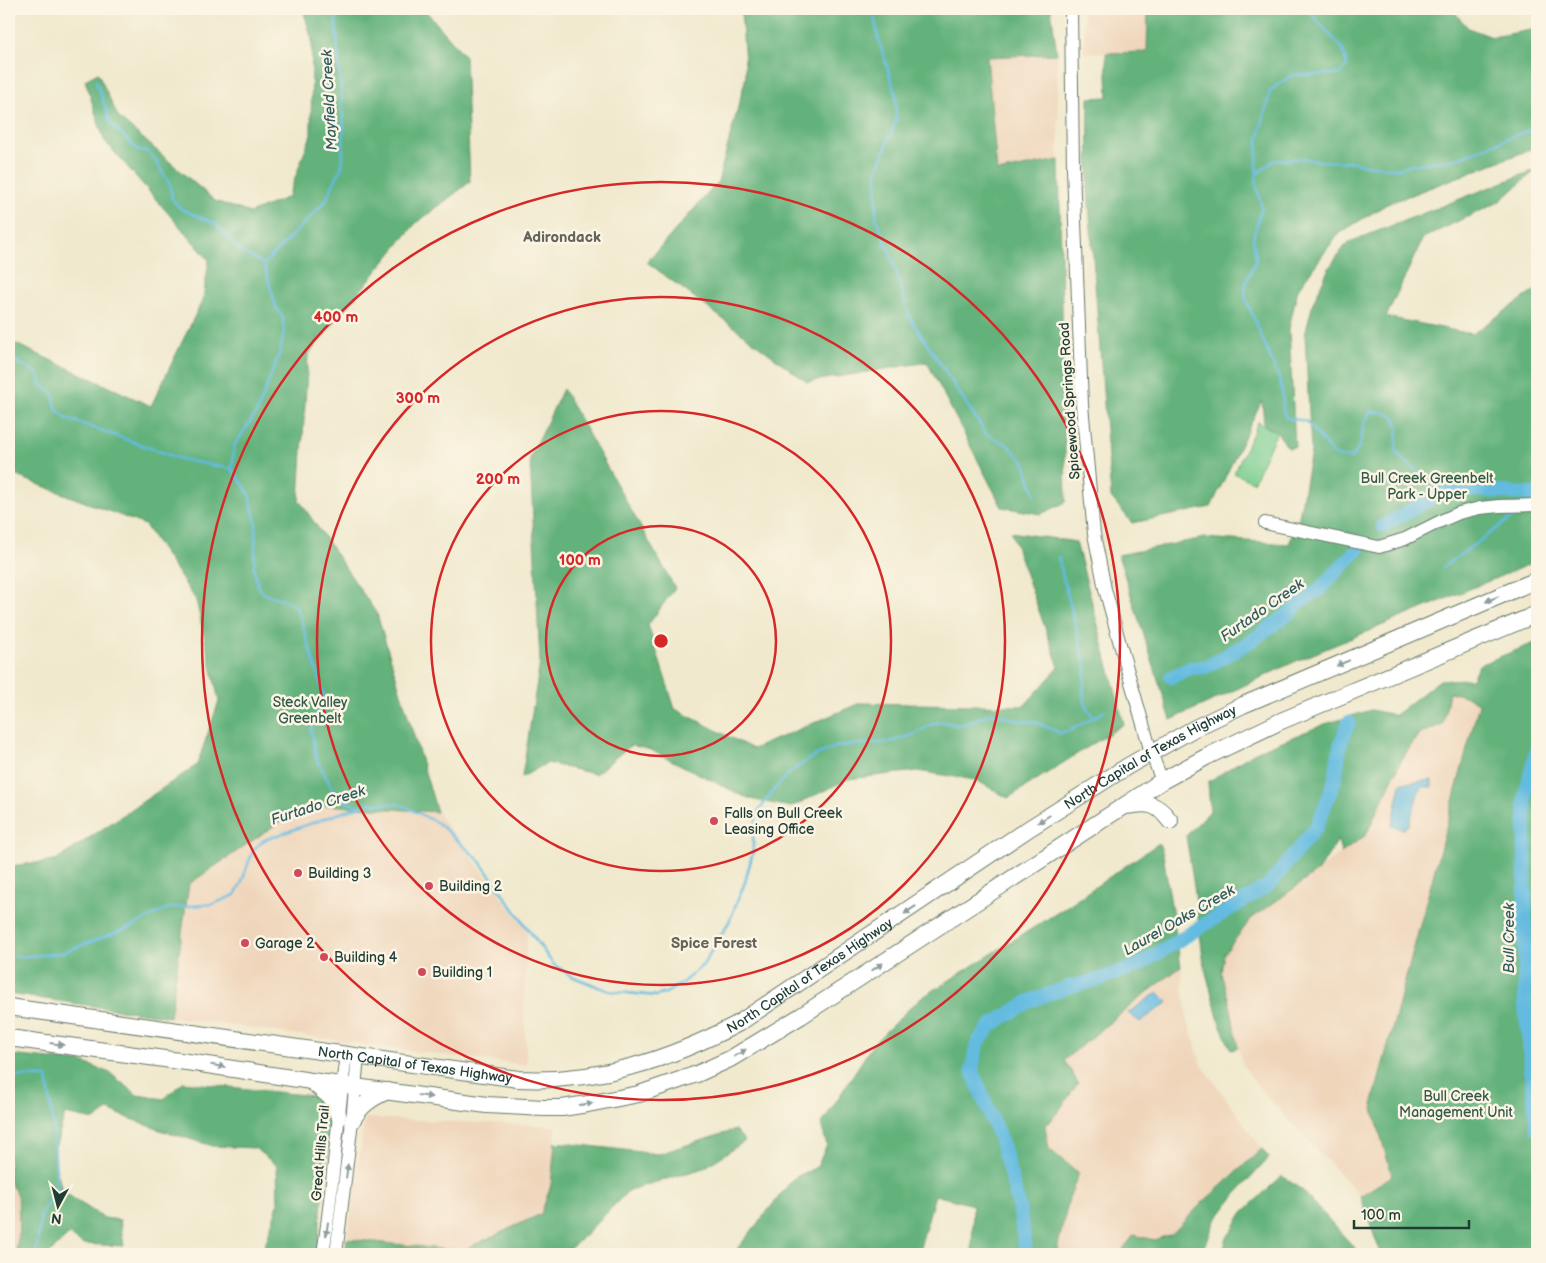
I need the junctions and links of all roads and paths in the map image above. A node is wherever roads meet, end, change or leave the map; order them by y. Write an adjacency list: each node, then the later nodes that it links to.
1 (1071, 9): 6 (main road, Spicewood Springs Road)
2 (1537, 505): 3 (main road)
3 (1265, 523)
4 (1537, 580): 6 (highway, North Capital of Texas Highway, one-way to 6)
5 (1537, 614): 7 (highway, North Capital of Texas Highway)
6 (1151, 752): 7 (main road, Spicewood Springs Road); 12 (highway, North Capital of Texas Highway, one-way to 12)
7 (1162, 781): 8 (highway, North Capital of Texas Highway)
8 (1122, 807): 9 (highway); 15 (highway, North Capital of Texas Highway, one-way to 8)
9 (1170, 821)
10 (9, 1007): 12 (highway, North Capital of Texas Highway)
11 (9, 1038): 13 (highway, North Capital of Texas Highway, one-way to 13)
12 (352, 1056): 14 (main road, Great Hills Trail)
13 (311, 1081): 14 (highway, North Capital of Texas Highway); 16 (highway)
14 (349, 1085): 15 (highway, North Capital of Texas Highway); 16 (main road, Great Hills Trail)
15 (387, 1090): 16 (highway)
16 (345, 1118): 17 (main road, Great Hills Trail)
17 (336, 1205): 18 (main road, Great Hills Trail, one-way to 18); 19 (main road, Great Hills Trail)
18 (323, 1254)
19 (336, 1254)

